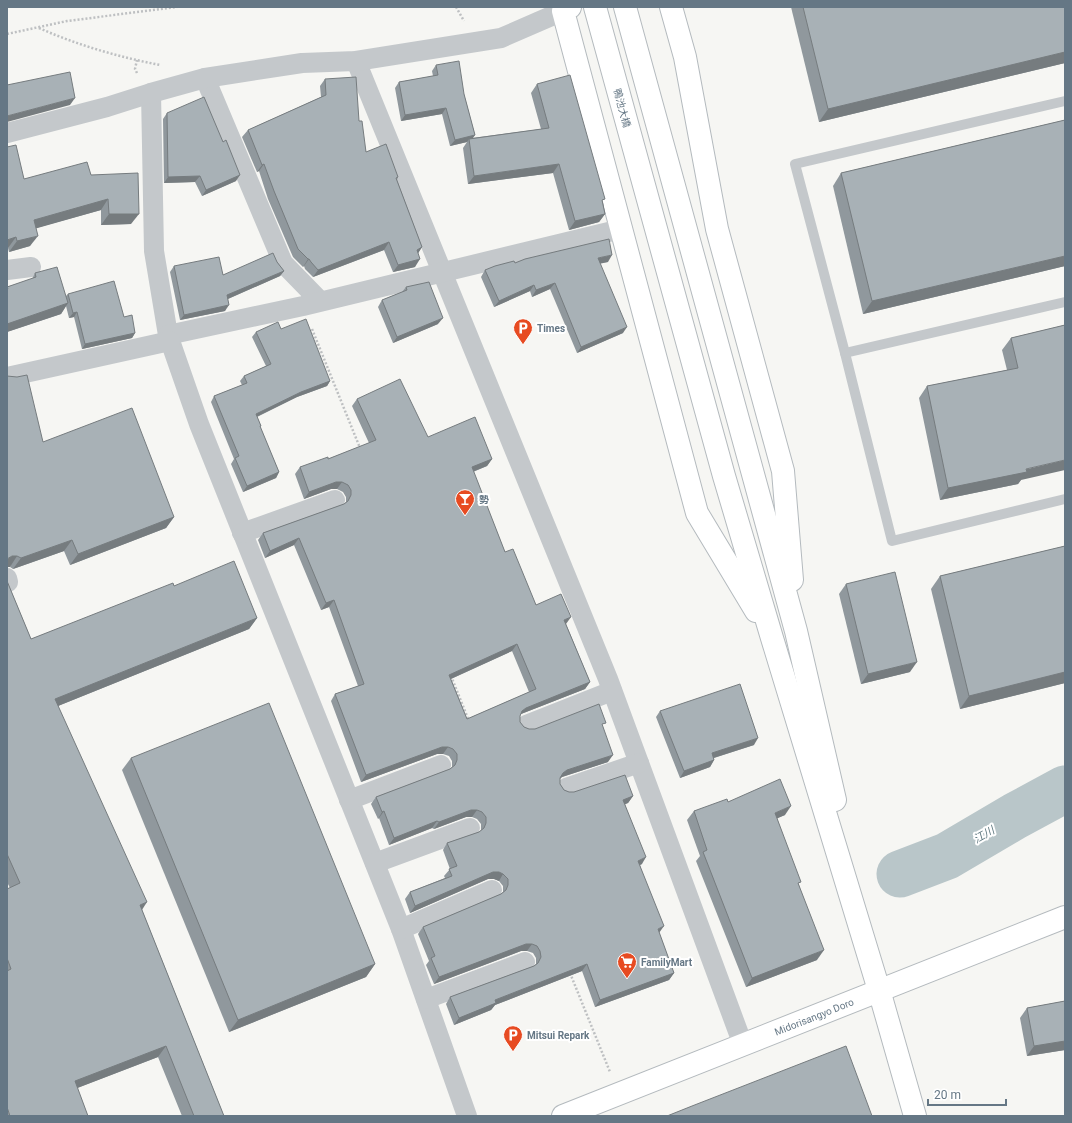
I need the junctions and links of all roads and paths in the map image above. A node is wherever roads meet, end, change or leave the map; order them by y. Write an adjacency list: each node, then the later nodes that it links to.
1 (177, 7): 8 (path)
2 (456, 7): 7 (path)
3 (595, 7): 30 (street, 鴨池大橋)
4 (625, 7): 29 (street)
5 (671, 7): 29 (street)
6 (566, 9): 10 (street); 16 (street)
7 (465, 23)
8 (38, 28): 9 (path); 11 (path)
9 (7, 34)
10 (356, 61): 12 (street); 19 (street)
11 (165, 66)
12 (204, 78): 13 (street); 21 (street)
13 (151, 93): 15 (street); 22 (street)
14 (1065, 101): 23 (lane)
15 (7, 133)
16 (621, 229): 19 (street); 30 (street)
17 (31, 267): 18 (street)
18 (7, 270)
19 (442, 272): 21 (street); 32 (street)
20 (1065, 302): 23 (lane)
21 (311, 304): 22 (street); 25 (path)
22 (169, 338): 24 (street); 28 (street)
23 (845, 353): 26 (lane)
24 (7, 377)
25 (362, 453)
26 (1065, 499)
27 (335, 500): 28 (street)
28 (242, 533): 38 (street)
29 (796, 631): 46 (street)
30 (772, 638): 46 (street)
31 (450, 674): 34 (path)
32 (612, 690): 33 (street); 35 (street)
33 (526, 725)
34 (471, 726)
35 (639, 763): 37 (street); 48 (street)
36 (441, 765): 38 (street)
37 (566, 788)
38 (349, 800): 40 (street)
39 (470, 828): 40 (street)
40 (375, 863): 43 (street)
41 (492, 890): 43 (street)
42 (1065, 918): 46 (street, Midorisangyo Doro)
43 (401, 929): 47 (street)
44 (525, 962): 47 (street)
45 (569, 969): 49 (path)
46 (880, 990): 48 (street, Midorisangyo Doro); 52 (street)
47 (426, 1000): 50 (street)
48 (743, 1044): 49 (street, Midorisangyo Doro)
49 (619, 1094): 51 (street, Midorisangyo Doro)
50 (467, 1116)
51 (563, 1116)
52 (915, 1116)

